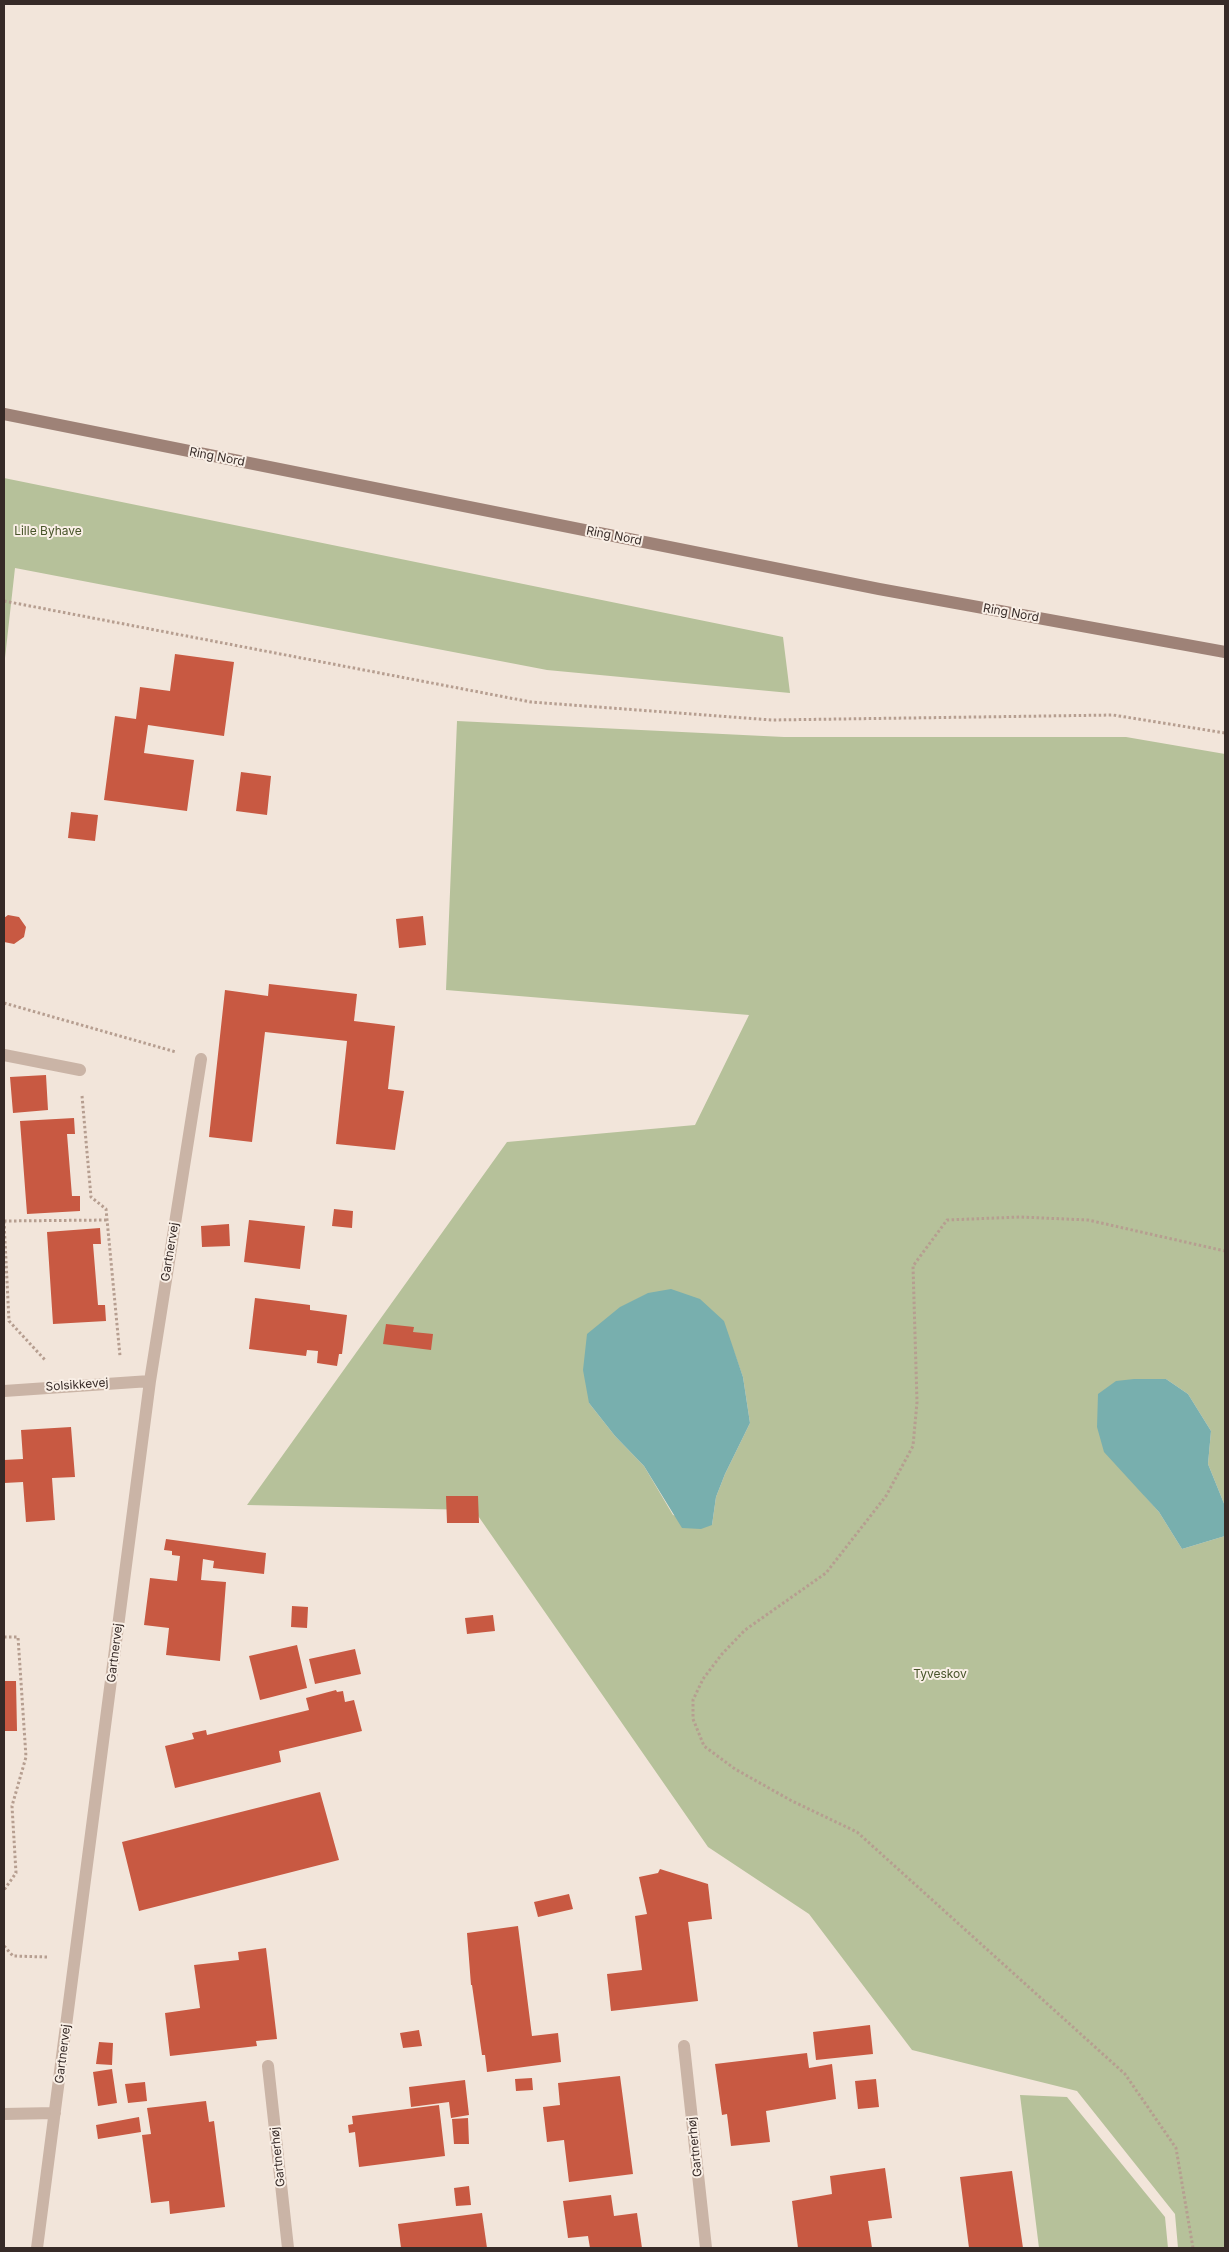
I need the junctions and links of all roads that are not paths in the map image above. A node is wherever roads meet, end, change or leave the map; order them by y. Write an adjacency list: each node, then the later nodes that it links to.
1 (4, 414): 2 (main road, Ring Nord)
2 (1225, 652)
3 (4, 1055): 5 (street)
4 (201, 1059): 6 (street, Gartnervej)
5 (80, 1070)
6 (150, 1381): 7 (street, Solsikkevej); 10 (street, Gartnervej)
7 (4, 1390)
8 (684, 2046): 14 (street, Gartnerhøj)
9 (268, 2066): 13 (street, Gartnerhøj)
10 (55, 2113): 11 (street); 12 (street, Gartnervej)
11 (4, 2114)
12 (37, 2248)
13 (288, 2248)
14 (706, 2248)

